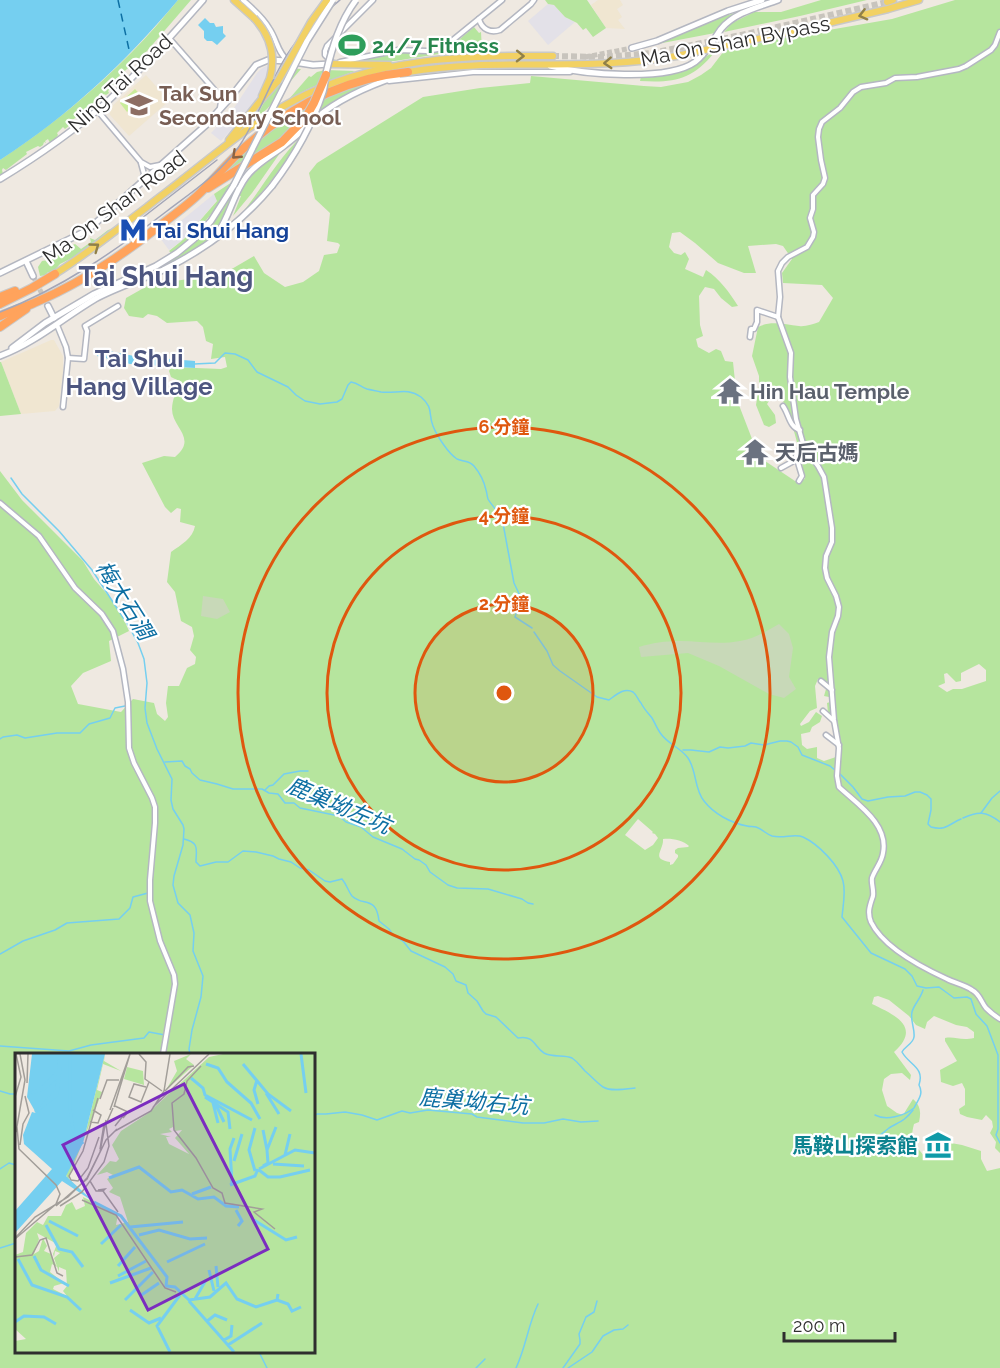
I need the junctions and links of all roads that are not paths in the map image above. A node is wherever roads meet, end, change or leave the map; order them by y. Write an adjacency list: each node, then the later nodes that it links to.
1 (203, 0): 15 (main road, Ning Tai Road)
2 (234, 0): 25 (main road, bridge)
3 (243, 0): 18 (street)
4 (327, 0): 25 (main road, bridge)
5 (333, 0): 40 (main road, bridge)
6 (356, 0): 23 (main road, bridge)
7 (373, 0): 19 (street)
8 (502, 0): 13 (street)
9 (762, 0): 16 (main road)
10 (778, 0): 22 (main road, Ma On Shan Road)
11 (919, 0): 20 (main road, Ma On Shan Bypass, one-way to 20, bridge)
12 (534, 1): 13 (street)
13 (479, 19): 19 (street)
14 (1000, 32): 48 (street)
15 (169, 38): 26 (main road, Ning Tai Road); 27 (street)
16 (632, 48)
17 (553, 56): 21 (main road, Ma On Shan Road, one-way to 17)
18 (288, 61): 19 (main road); 27 (main road)
19 (334, 64): 21 (main road)
20 (549, 65): 21 (main road, Ma On Shan Road); 22 (main road, Ma On Shan Road)
21 (406, 69): 24 (main road, Ma On Shan Road); 28 (main road, Ma On Shan Road); 35 (highway, Ma On Shan Road, one-way to 35)
22 (574, 71): 24 (street, Ma On Shan Road)
23 (326, 75): 31 (highway, bridge); 36 (main road, bridge)
24 (376, 83): 29 (main road, Ma On Shan Road)
25 (260, 101): 28 (main road)
26 (97, 110): 30 (street); 33 (main road, Ning Tai Road)
27 (218, 111): 32 (main road)
28 (222, 148): 39 (main road, Ma On Shan Road, one-way to 28)
29 (269, 155): 31 (highway); 36 (main road, Ma On Shan Road)
30 (141, 162): 32 (street); 34 (street)
31 (250, 162): 35 (highway)
32 (161, 164): 34 (main road)
33 (0, 179)
34 (140, 183): 37 (main road)
35 (200, 194): 44 (highway, Ma On Shan Road)
36 (210, 242): 40 (main road)
37 (26, 261): 38 (main road); 41 (main road)
38 (0, 273)
39 (55, 274): 42 (highway); 43 (highway, Ma On Shan Road)
40 (145, 274): 49 (main road); 50 (main road)
41 (33, 276)
42 (0, 297)
43 (0, 304)
44 (32, 304): 47 (highway, Ma On Shan Road); 51 (highway)
45 (48, 306): 49 (main road)
46 (118, 306): 54 (street)
47 (0, 316)
48 (778, 317): 52 (street); 57 (street)
49 (54, 318): 50 (main road); 53 (main road)
50 (57, 325): 53 (main road); 54 (street)
51 (0, 327)
52 (750, 337)
53 (0, 356)
54 (68, 358): 56 (street)
55 (783, 406): 57 (street)
56 (63, 407)
57 (800, 430): 58 (street)
58 (804, 445): 59 (street); 64 (street)
59 (797, 458): 60 (street); 61 (street)
60 (781, 468)
61 (799, 481)
62 (0, 503): 70 (street)
63 (821, 681): 64 (street)
64 (832, 690): 66 (street)
65 (823, 711): 66 (street)
66 (835, 721): 68 (street)
67 (826, 735): 68 (street)
68 (839, 745): 69 (street)
69 (1000, 1019)
70 (163, 1053)

